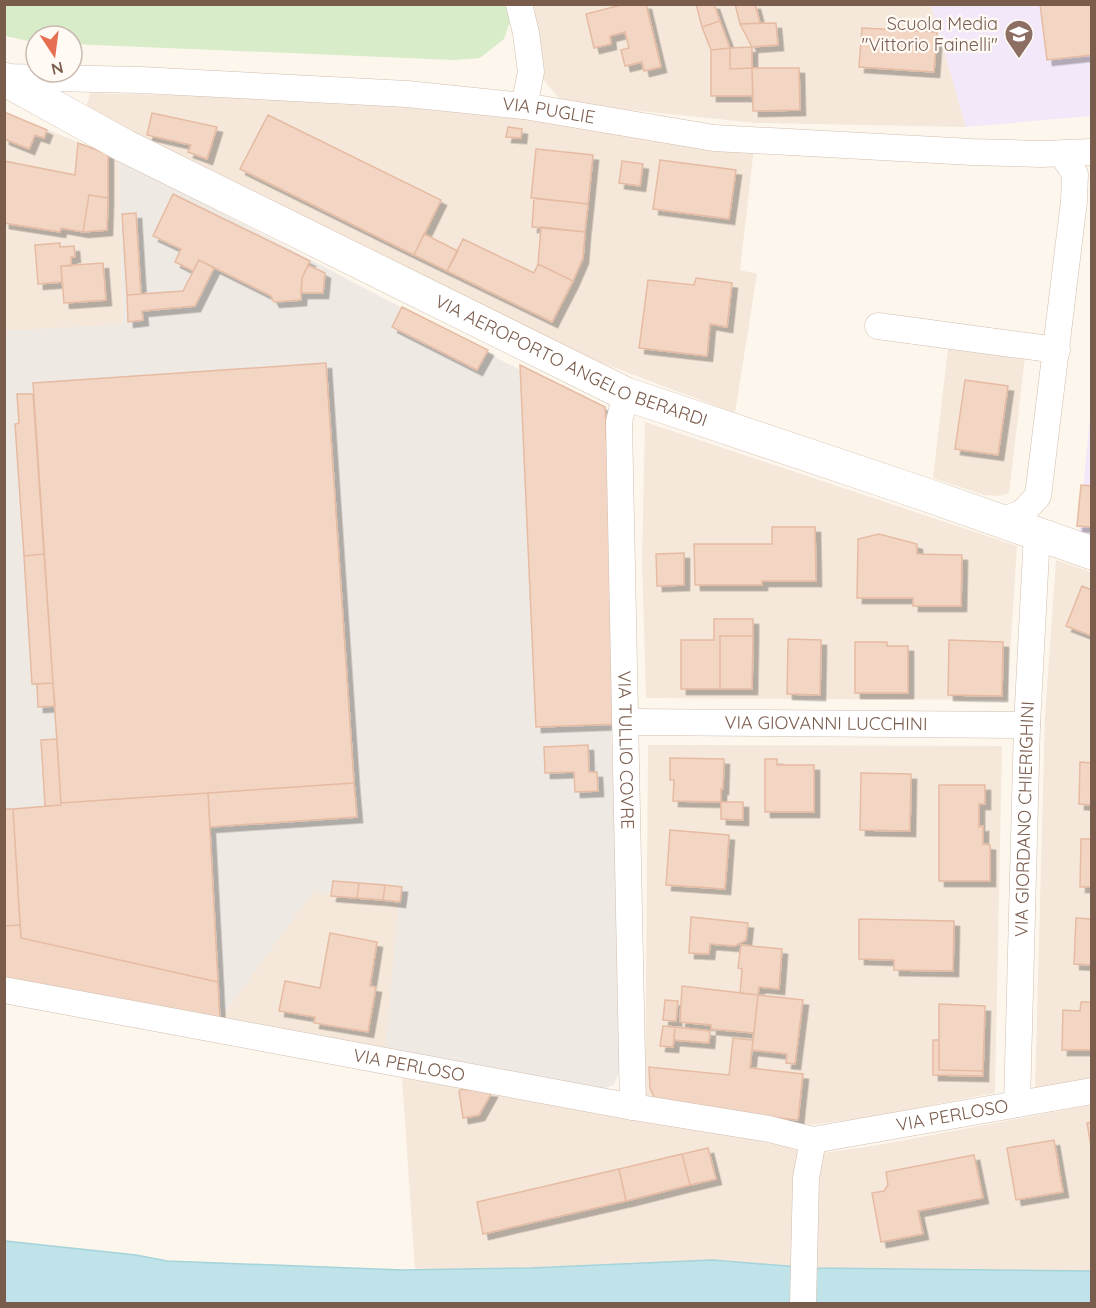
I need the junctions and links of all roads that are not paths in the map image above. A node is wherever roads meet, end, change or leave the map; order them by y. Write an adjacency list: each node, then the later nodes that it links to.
1 (519, 4): 4 (street)
2 (4, 78): 3 (street, VIA PUGLIE); 5 (street, VIA AEROPORTO ANGELO BERARDI)
3 (141, 80): 4 (street, VIA PUGLIE); 5 (street)
4 (524, 106): 7 (street, VIA PUGLIE)
5 (75, 118): 10 (street, VIA AEROPORTO ANGELO BERARDI)
6 (1092, 152): 7 (street, VIA PUGLIE)
7 (1062, 154): 9 (street)
8 (878, 326): 9 (street)
9 (1057, 350): 11 (street)
10 (626, 394): 11 (street, VIA AEROPORTO ANGELO BERARDI); 14 (street, VIA TULLIO COVRE)
11 (1001, 521): 12 (street, VIA AEROPORTO ANGELO BERARDI)
12 (1037, 533): 13 (street, VIA AEROPORTO ANGELO BERARDI); 15 (street, VIA GIORDANO CHIERIGHINI)
13 (1092, 553)
14 (625, 723): 15 (street, VIA GIOVANNI LUCCHINI); 19 (street, VIA TULLIO COVRE)
15 (1027, 725): 18 (street, VIA GIORDANO CHIERIGHINI)
16 (4, 990): 19 (street, VIA PERLOSO)
17 (1092, 1091): 18 (street, VIA PERLOSO)
18 (1017, 1104): 20 (street, VIA PERLOSO)
19 (633, 1107): 20 (street, VIA PERLOSO)
20 (813, 1140): 21 (street)
21 (803, 1304)

